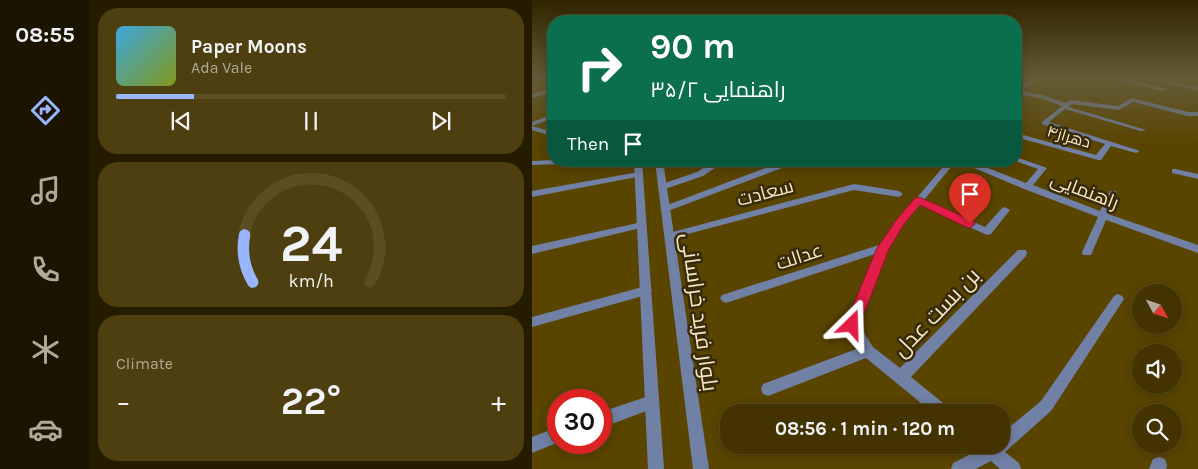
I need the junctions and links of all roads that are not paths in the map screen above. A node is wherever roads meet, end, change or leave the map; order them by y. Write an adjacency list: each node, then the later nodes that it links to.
1 (1053, 101): 4 (street)
2 (1128, 101): 4 (street)
3 (1137, 101): 5 (street)
4 (1065, 106): 9 (street); 12 (street)
5 (1198, 114)
6 (547, 118): 7 (street)
7 (532, 124)
8 (532, 128): 10 (street)
9 (1143, 130)
10 (547, 132)
11 (1022, 137): 12 (street, دهراز۴)
12 (1109, 143): 13 (street)
13 (1136, 151)
14 (1022, 161): 27 (street)
15 (532, 163): 16 (street)
16 (547, 163)
17 (638, 167): 24 (street)
18 (659, 167): 26 (street, بلوار فرید خراسانی)
19 (711, 167): 26 (street)
20 (776, 167): 32 (street)
21 (947, 167): 31 (street)
22 (977, 167): 27 (street, راهنمایی)
23 (1175, 171): 25 (street)
24 (639, 174): 29 (street); 35 (street)
25 (1198, 177)
26 (662, 187): 32 (street, بلوار فرید خراسانی)
27 (1027, 187): 34 (street, راهنمایی)
28 (1113, 193): 34 (street)
29 (532, 194)
30 (899, 194): 36 (street, سعادت)
31 (919, 200): 33 (street); 37 (street)
32 (666, 209): 36 (street, بلوار فرید خراسانی)
33 (1005, 210)
34 (1102, 216): 38 (street, راهنمایی); 40 (street)
35 (642, 225): 39 (street); 42 (street)
36 (669, 236): 58 (street, بلوار فرید خراسانی)
37 (883, 248): 43 (street, عدالت); 46 (street)
38 (1198, 249)
39 (532, 250)
40 (1087, 252)
41 (1022, 253): 47 (street, بن بست عدل)
42 (646, 291): 45 (street); 49 (street)
43 (726, 298)
44 (1118, 299): 52 (street)
45 (532, 322)
46 (868, 351): 47 (street); 48 (street)
47 (900, 378): 50 (street)
48 (768, 389)
49 (652, 402): 51 (street); 57 (street)
50 (933, 404)
51 (612, 416)
52 (1010, 433)
53 (547, 439): 54 (street)
54 (532, 445)
55 (981, 454): 59 (street)
56 (994, 454): 60 (street)
57 (656, 469)
58 (701, 469)
59 (959, 469)
60 (1013, 469)

